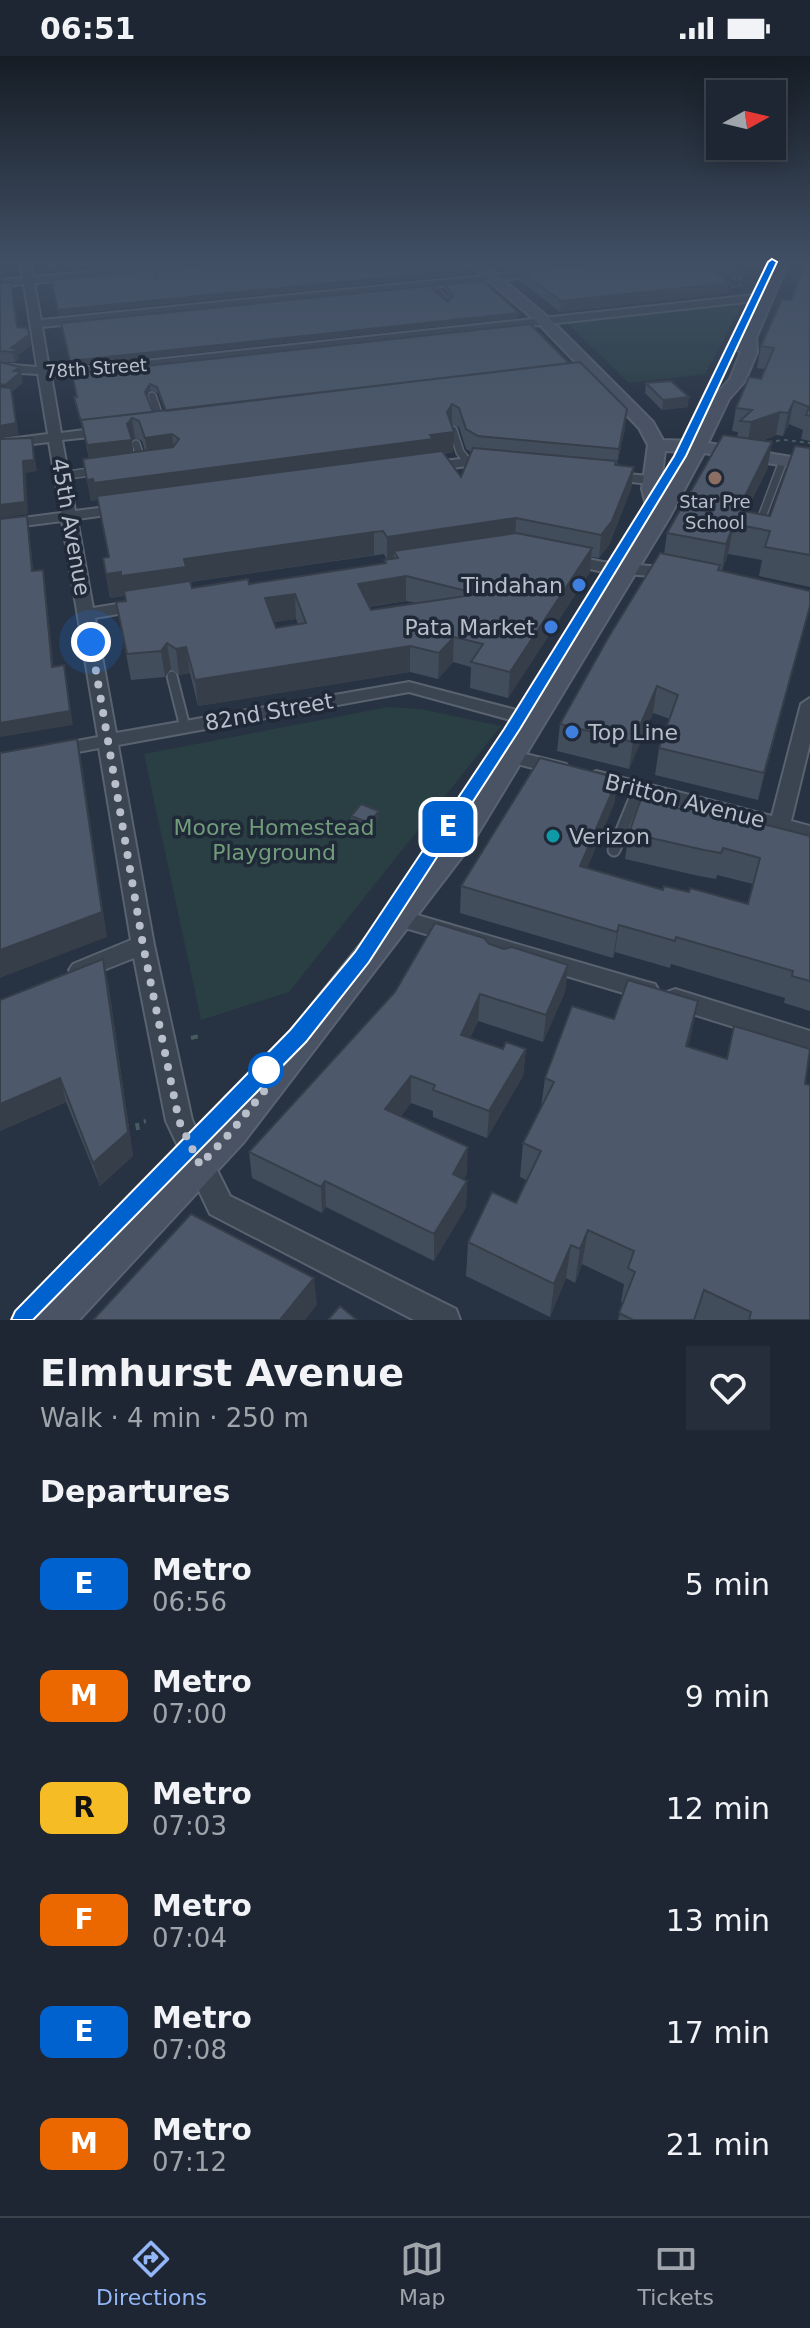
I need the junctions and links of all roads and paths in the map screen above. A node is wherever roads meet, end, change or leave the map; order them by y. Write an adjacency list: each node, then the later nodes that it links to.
1 (35, 321): 5 (street, 45th Avenue)
2 (66, 321): 5 (street)
3 (544, 321): 7 (main road); 8 (street, 78th Street)
4 (755, 321): 20 (main road)
5 (36, 324): 8 (street, 45th Avenue)
6 (0, 368): 8 (street, 78th Street)
7 (595, 372): 9 (street); 19 (main road)
8 (44, 373): 16 (street, 45th Avenue)
9 (572, 375)
10 (152, 396): 12 (lane)
11 (178, 423): 12 (street)
12 (163, 425): 13 (street)
13 (148, 426)
14 (118, 430): 16 (street)
15 (453, 430): 22 (lane)
16 (55, 438): 17 (street); 31 (street, 45th Avenue)
17 (0, 444)
18 (136, 444): 24 (lane)
19 (657, 445): 20 (main road); 32 (main road)
20 (699, 447): 21 (main road); 33 (main road)
21 (783, 461): 25 (main road); 38 (lane)
22 (468, 462): 26 (street); 29 (street)
23 (154, 464): 24 (lane)
24 (143, 465): 27 (lane)
25 (810, 465)
26 (512, 466)
27 (128, 467)
28 (112, 469): 31 (lane)
29 (406, 470)
30 (586, 473): 32 (street)
31 (62, 476): 35 (street, 45th Avenue)
32 (654, 480): 33 (street); 36 (main road)
33 (680, 483): 36 (main road)
34 (145, 506): 35 (street)
35 (69, 516): 37 (street); 43 (street, 45th Avenue)
36 (659, 518): 40 (main road)
37 (0, 525)
38 (759, 525)
39 (559, 558): 40 (street)
40 (629, 568): 41 (street); 46 (main road)
41 (686, 575)
42 (157, 603): 43 (street)
43 (86, 614): 48 (street, 45th Avenue)
44 (172, 676): 47 (lane)
45 (810, 704): 52 (street)
46 (536, 721): 47 (street, 82nd Street); 50 (main road)
47 (185, 727): 48 (street, 82nd Street)
48 (107, 741): 49 (street, 82nd Street); 56 (street, 45th Avenue)
49 (43, 753)
50 (513, 757): 51 (street, Britton Avenue); 55 (main road)
51 (639, 789): 52 (street, Britton Avenue); 54 (lane)
52 (780, 826): 53 (street, Britton Avenue)
53 (810, 833)
54 (614, 850)
55 (400, 918): 60 (street); 63 (main road)
56 (143, 945): 57 (street); 63 (street, 45th Avenue)
57 (58, 979)
58 (191, 1038): 59 (path)
59 (201, 1041)
60 (810, 1041)
61 (146, 1121): 62 (path)
62 (138, 1130)
63 (200, 1165): 64 (main road); 65 (street, 45th Avenue)
64 (52, 1320)
65 (445, 1320)

